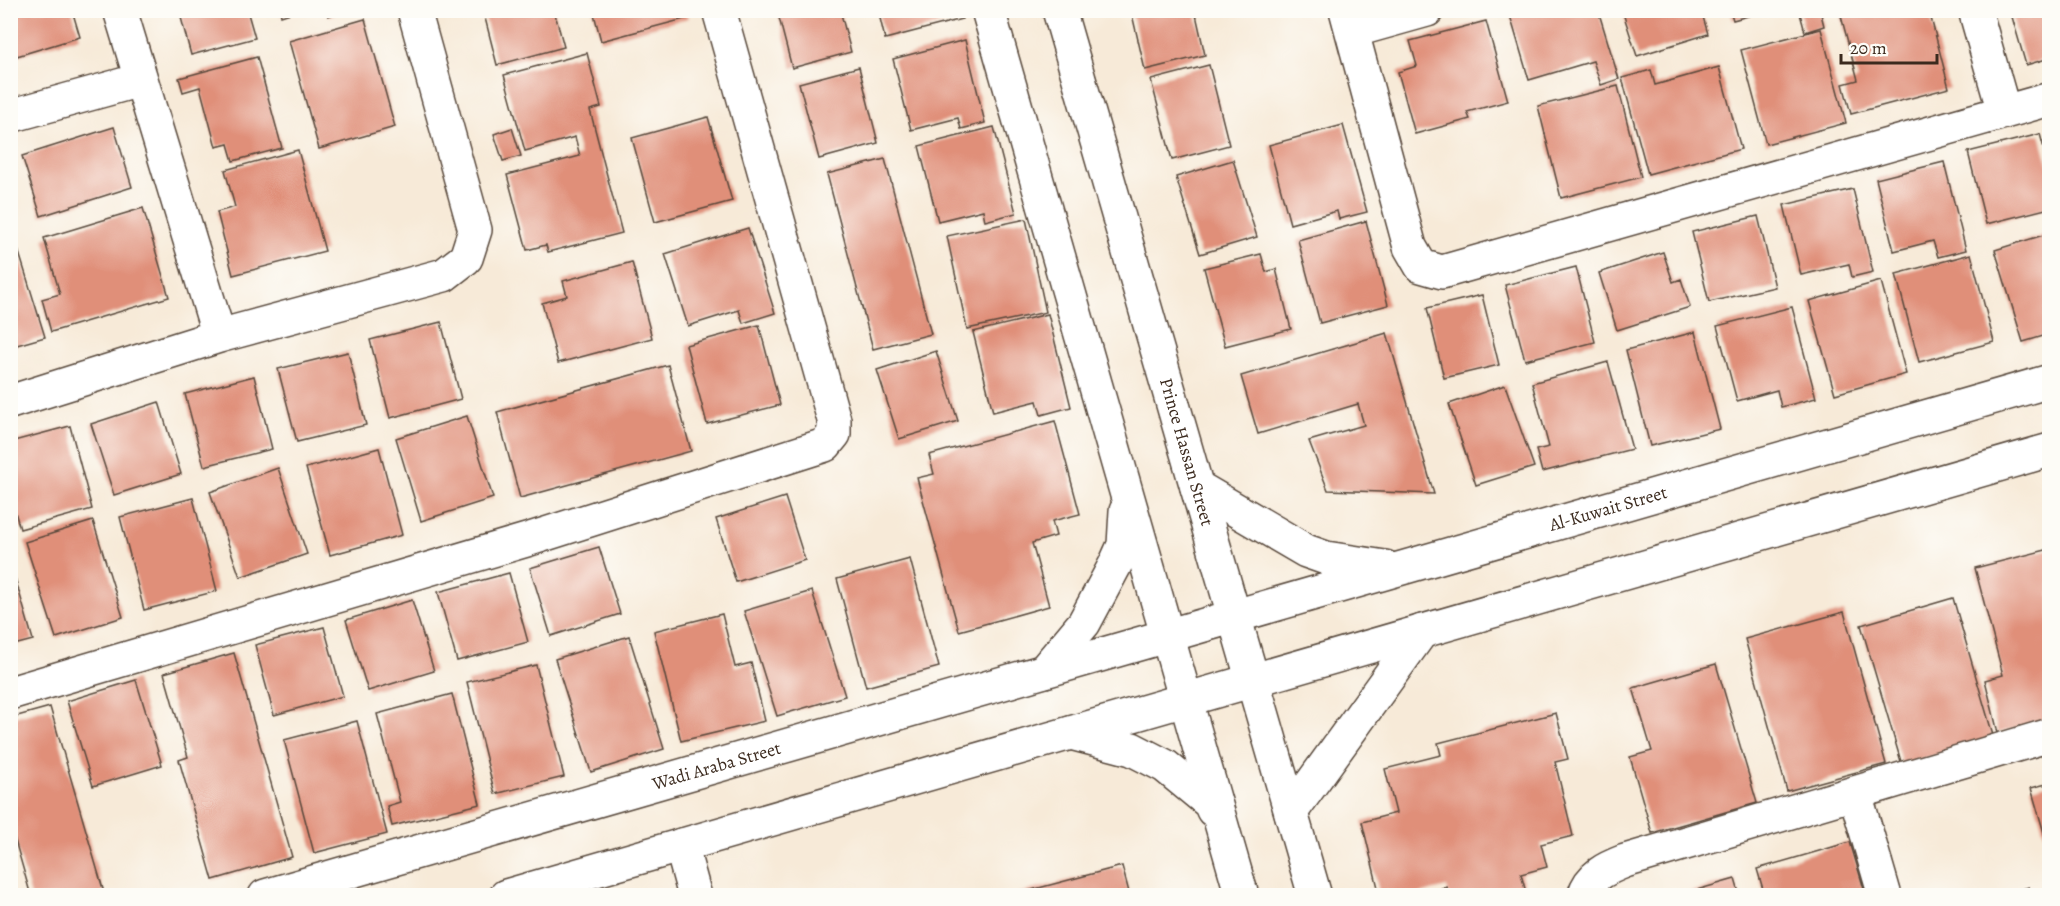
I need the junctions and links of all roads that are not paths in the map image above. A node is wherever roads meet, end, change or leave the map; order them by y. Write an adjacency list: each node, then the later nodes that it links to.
1 (120, 10): 9 (main road)
2 (414, 10): 13 (main road)
3 (719, 10): 25 (main road)
4 (988, 10): 18 (main road)
5 (1059, 10): 17 (main road, Prince Hassan Street)
6 (1427, 10): 8 (main road)
7 (1975, 10): 11 (main road)
8 (1349, 21): 11 (main road)
9 (140, 80): 12 (main road); 13 (main road)
10 (2049, 99): 11 (main road)
11 (2004, 112)
12 (10, 116)
13 (219, 336): 15 (main road)
14 (2049, 381): 19 (main road, Al-Kuwait Street)
15 (10, 402)
16 (2049, 450): 21 (main road)
17 (1197, 487): 19 (main road); 20 (main road, Prince Hassan Street)
18 (1126, 497): 22 (main road); 23 (main road)
19 (1399, 568): 20 (main road, Al-Kuwait Street)
20 (1234, 616): 22 (main road, Al-Kuwait Street); 24 (main road, Prince Hassan Street)
21 (1422, 632): 24 (main road); 30 (main road)
22 (1166, 635): 23 (main road, Wadi Araba Street); 26 (main road)
23 (1044, 671): 33 (main road, Wadi Araba Street)
24 (1253, 680): 26 (main road); 30 (main road, Prince Hassan Street)
25 (10, 693)
26 (1184, 700): 27 (main road); 31 (main road)
27 (1071, 733): 31 (main road); 32 (main road)
28 (2049, 735): 29 (main road)
29 (1855, 793): 38 (main road); 39 (main road)
30 (1291, 812): 37 (main road, Prince Hassan Street)
31 (1221, 829): 36 (main road)
32 (681, 845): 34 (main road); 35 (main road)
33 (265, 896)
34 (506, 896)
35 (694, 896)
36 (1242, 896)
37 (1315, 896)
38 (1584, 896)
39 (1885, 896)

